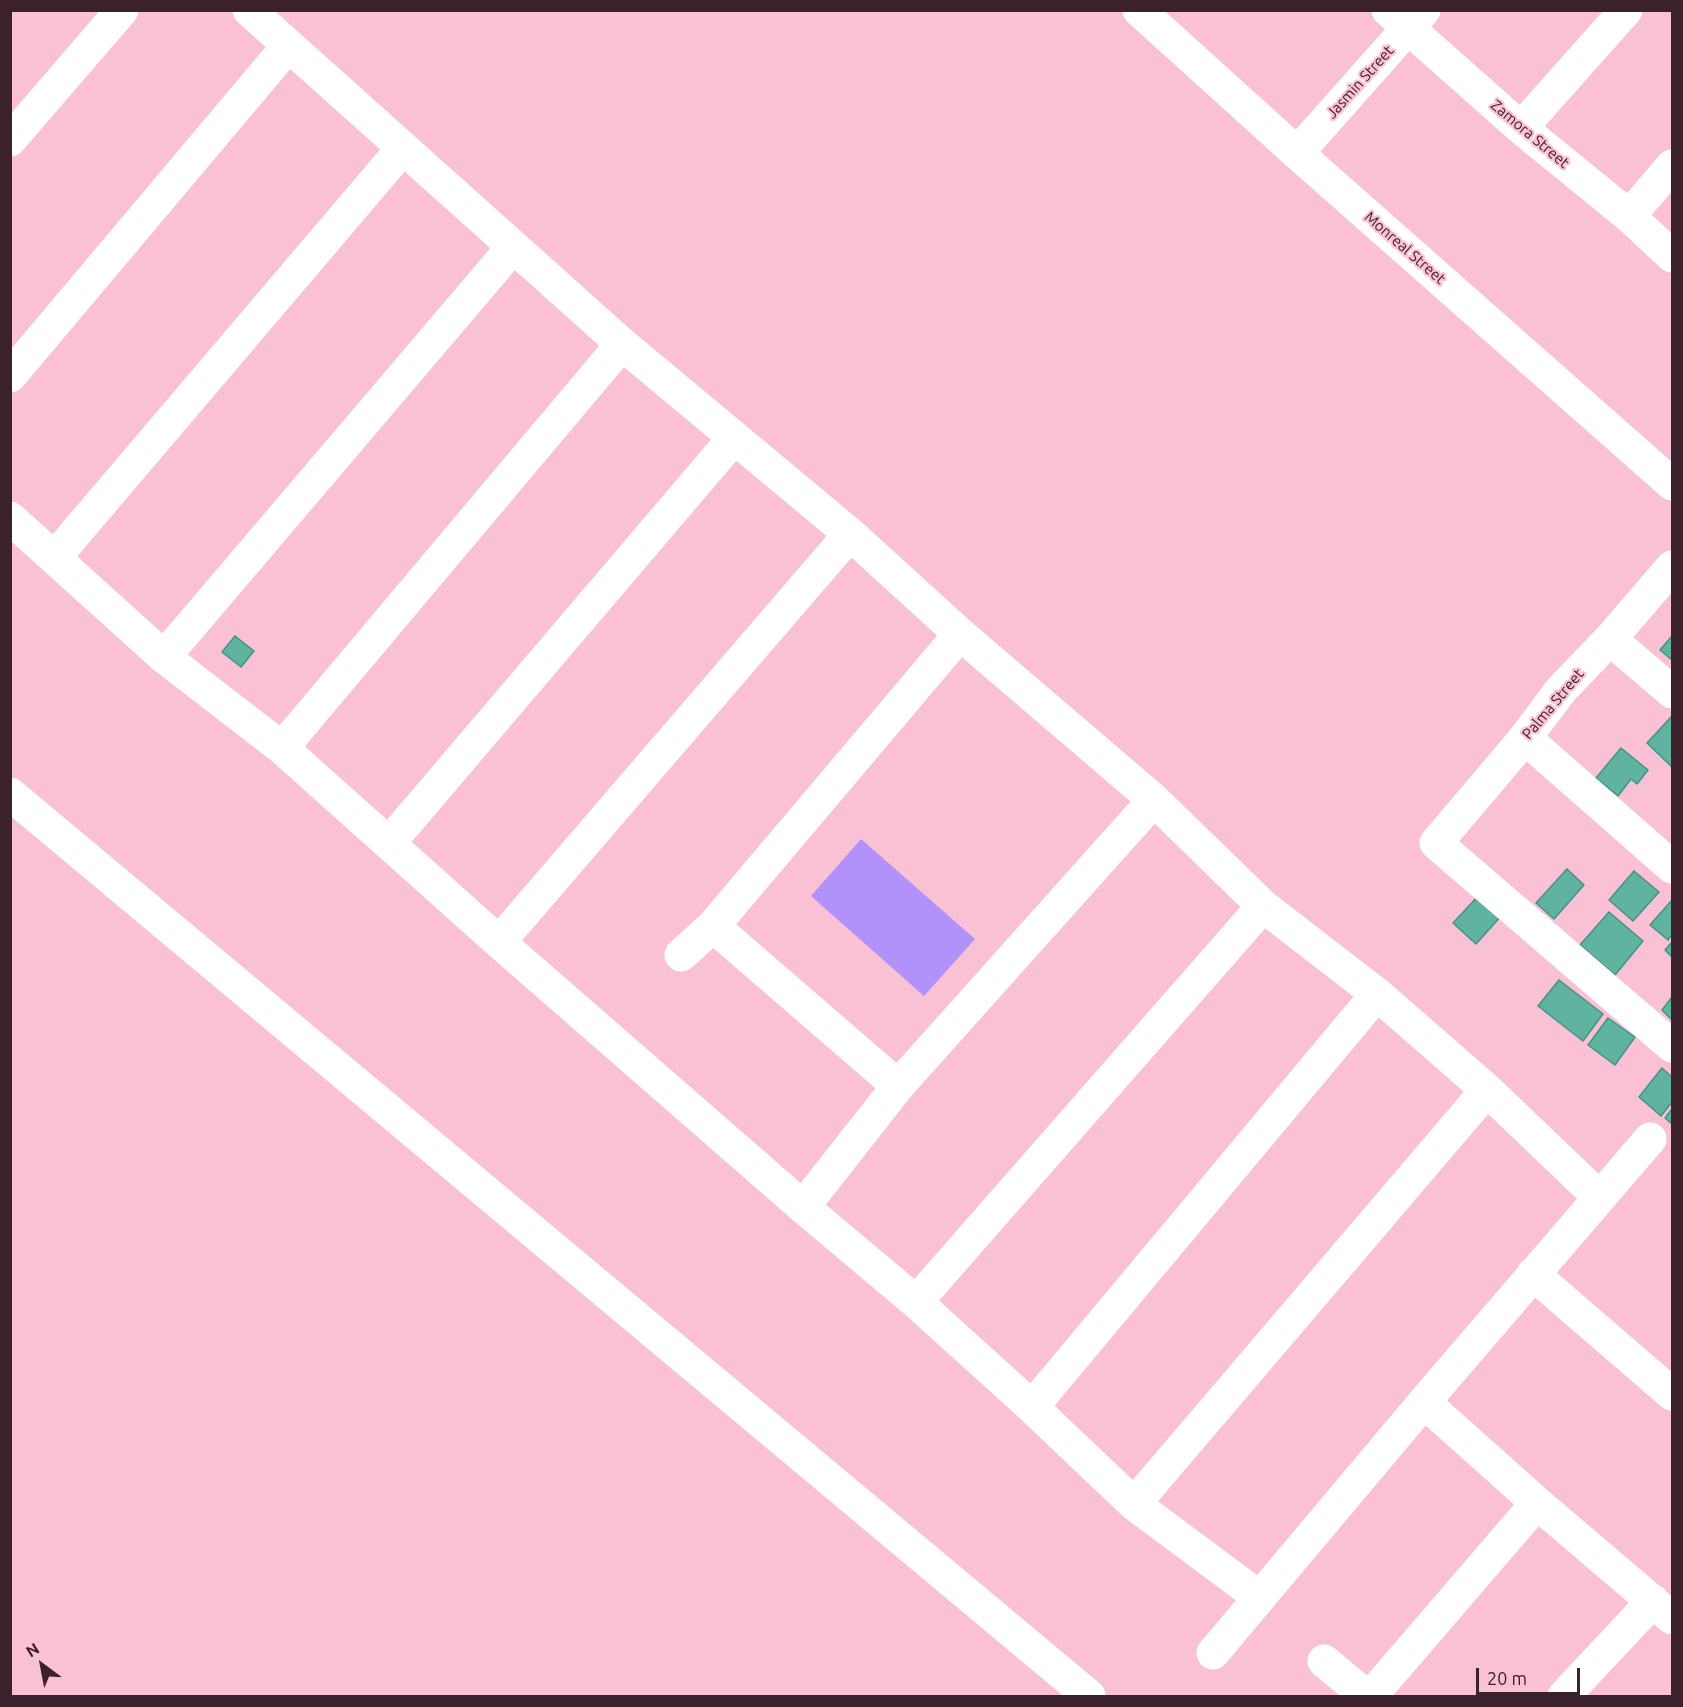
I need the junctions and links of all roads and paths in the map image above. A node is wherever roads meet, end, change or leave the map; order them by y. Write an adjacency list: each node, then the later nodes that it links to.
1 (122, 10): 8 (street)
2 (249, 10): 6 (street)
3 (1139, 10): 10 (street, Monreal Street)
4 (1626, 10): 7 (street)
5 (1406, 16): 7 (street, Zamora Street); 10 (street, Jasmin Street)
6 (288, 46): 9 (street); 16 (street)
7 (1521, 128): 12 (street, Zamora Street)
8 (10, 140)
9 (403, 148): 13 (street); 21 (street)
10 (1297, 153): 18 (street, Monreal Street)
11 (1672, 166): 12 (street)
12 (1629, 216): 14 (street, Zamora Street)
13 (513, 247): 15 (street); 25 (street)
14 (1672, 256)
15 (622, 344): 17 (street); 28 (street)
16 (10, 376)
17 (734, 438): 20 (street); 31 (street)
18 (1672, 484)
19 (10, 518): 21 (street)
20 (850, 534): 23 (street); 35 (street)
21 (55, 557): 25 (street)
22 (1672, 567): 24 (street, Palma Street)
23 (960, 634): 30 (street); 34 (street)
24 (1610, 639): 26 (street); 27 (street, Palma Street)
25 (164, 657): 28 (street)
26 (1672, 692)
27 (1525, 738): 32 (street); 38 (street, Palma Street)
28 (282, 748): 31 (street)
29 (10, 794): 55 (street)
30 (1154, 800): 33 (street); 39 (street)
31 (389, 843): 35 (street)
32 (1672, 867)
33 (1263, 906): 37 (street); 45 (street)
34 (713, 926): 36 (street); 39 (street)
35 (499, 942): 43 (street)
36 (681, 955)
37 (1377, 994): 40 (street); 48 (street)
38 (1672, 1046)
39 (898, 1086): 43 (street)
40 (1487, 1090): 42 (street); 50 (street)
41 (1650, 1139): 42 (street)
42 (1599, 1197): 44 (street)
43 (803, 1207): 45 (street)
44 (1533, 1274): 46 (street); 47 (street)
45 (916, 1302): 48 (street)
46 (1672, 1394)
47 (1424, 1402): 49 (street); 51 (street)
48 (1032, 1407): 50 (street)
49 (1537, 1503): 52 (street); 56 (street)
50 (1134, 1504): 51 (street)
51 (1259, 1597): 53 (street)
52 (1663, 1610): 57 (street)
53 (1213, 1653)
54 (1324, 1661): 56 (street)
55 (1089, 1696)
56 (1368, 1696)
57 (1564, 1696)

